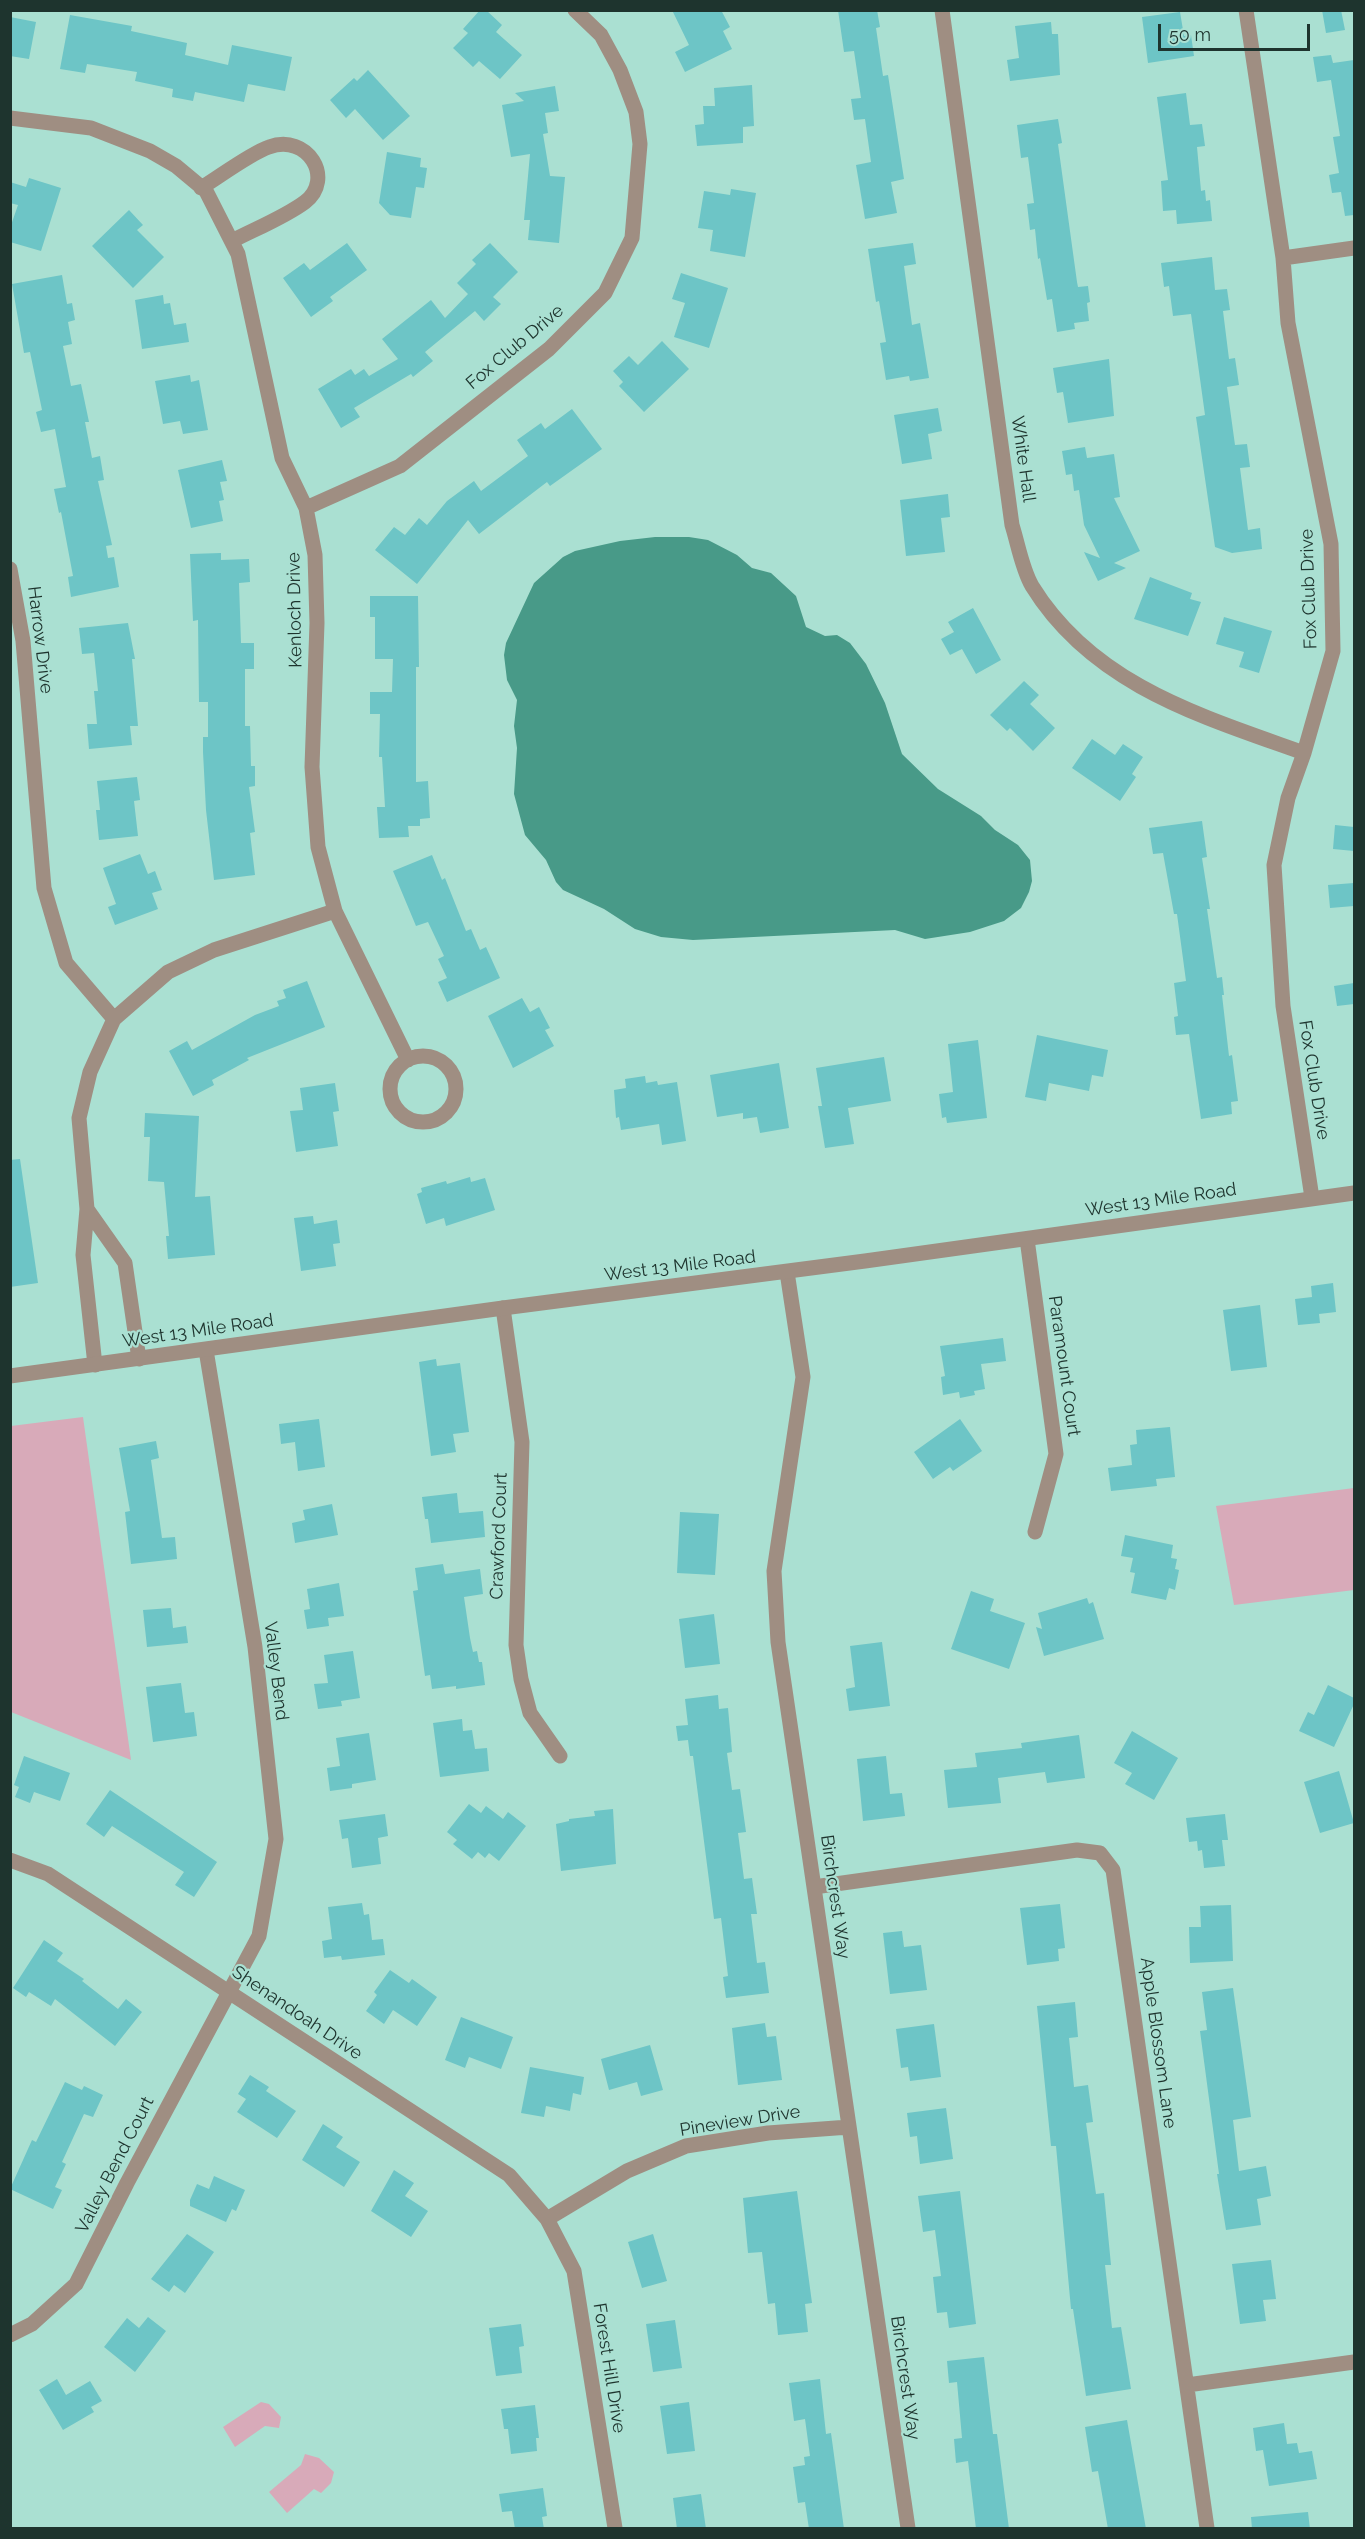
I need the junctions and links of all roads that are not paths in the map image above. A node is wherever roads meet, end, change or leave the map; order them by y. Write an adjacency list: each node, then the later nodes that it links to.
1 (575, 10): 9 (street, Fox Club Drive)
2 (942, 10): 11 (street, White Hall)
3 (1246, 10): 8 (street, Fox Club Drive)
4 (10, 118): 5 (street, Kenloch Drive)
5 (201, 188): 6 (street, Kenloch Drive); 6 (street)
6 (232, 241): 9 (street, Kenloch Drive)
7 (1354, 248): 8 (street)
8 (1283, 258): 11 (street, Fox Club Drive)
9 (306, 508): 12 (street, Kenloch Drive)
10 (10, 569): 13 (street, Harrow Drive)
11 (1304, 753): 16 (street, Fox Club Drive)
12 (335, 911): 13 (street); 14 (street, Kenloch Drive)
13 (114, 1019): 17 (street)
14 (408, 1060): 14 (street)
15 (1354, 1192): 16 (street, West 13 Mile Road)
16 (1312, 1198): 18 (street, West 13 Mile Road)
17 (87, 1209): 22 (street); 23 (street)
18 (1027, 1239): 19 (street, West 13 Mile Road); 25 (street, Paramount Court)
19 (787, 1272): 20 (street, West 13 Mile Road); 28 (street, Birchcrest Way)
20 (504, 1308): 21 (street, West 13 Mile Road); 26 (street, Crawford Court)
21 (206, 1350): 22 (street, West 13 Mile Road); 29 (street, Valley Bend)
22 (138, 1359): 23 (street, West 13 Mile Road)
23 (95, 1365): 24 (street, West 13 Mile Road)
24 (10, 1376)
25 (1035, 1532)
26 (560, 1756)
27 (10, 1860): 29 (street, Shenandoah Drive)
28 (814, 1887): 30 (street, Birchcrest Way); 34 (street, Apple Blossom Lane)
29 (229, 1991): 31 (street, Shenandoah Drive); 32 (street, Valley Bend Court)
30 (849, 2127): 31 (street, Pineview Drive); 36 (street, Birchcrest Way)
31 (547, 2219): 35 (street, Forest Hill Drive)
32 (10, 2335)
33 (1354, 2362): 34 (street)
34 (1187, 2385): 37 (street, Apple Blossom Lane)
35 (615, 2529)
36 (908, 2529)
37 (1207, 2529)

